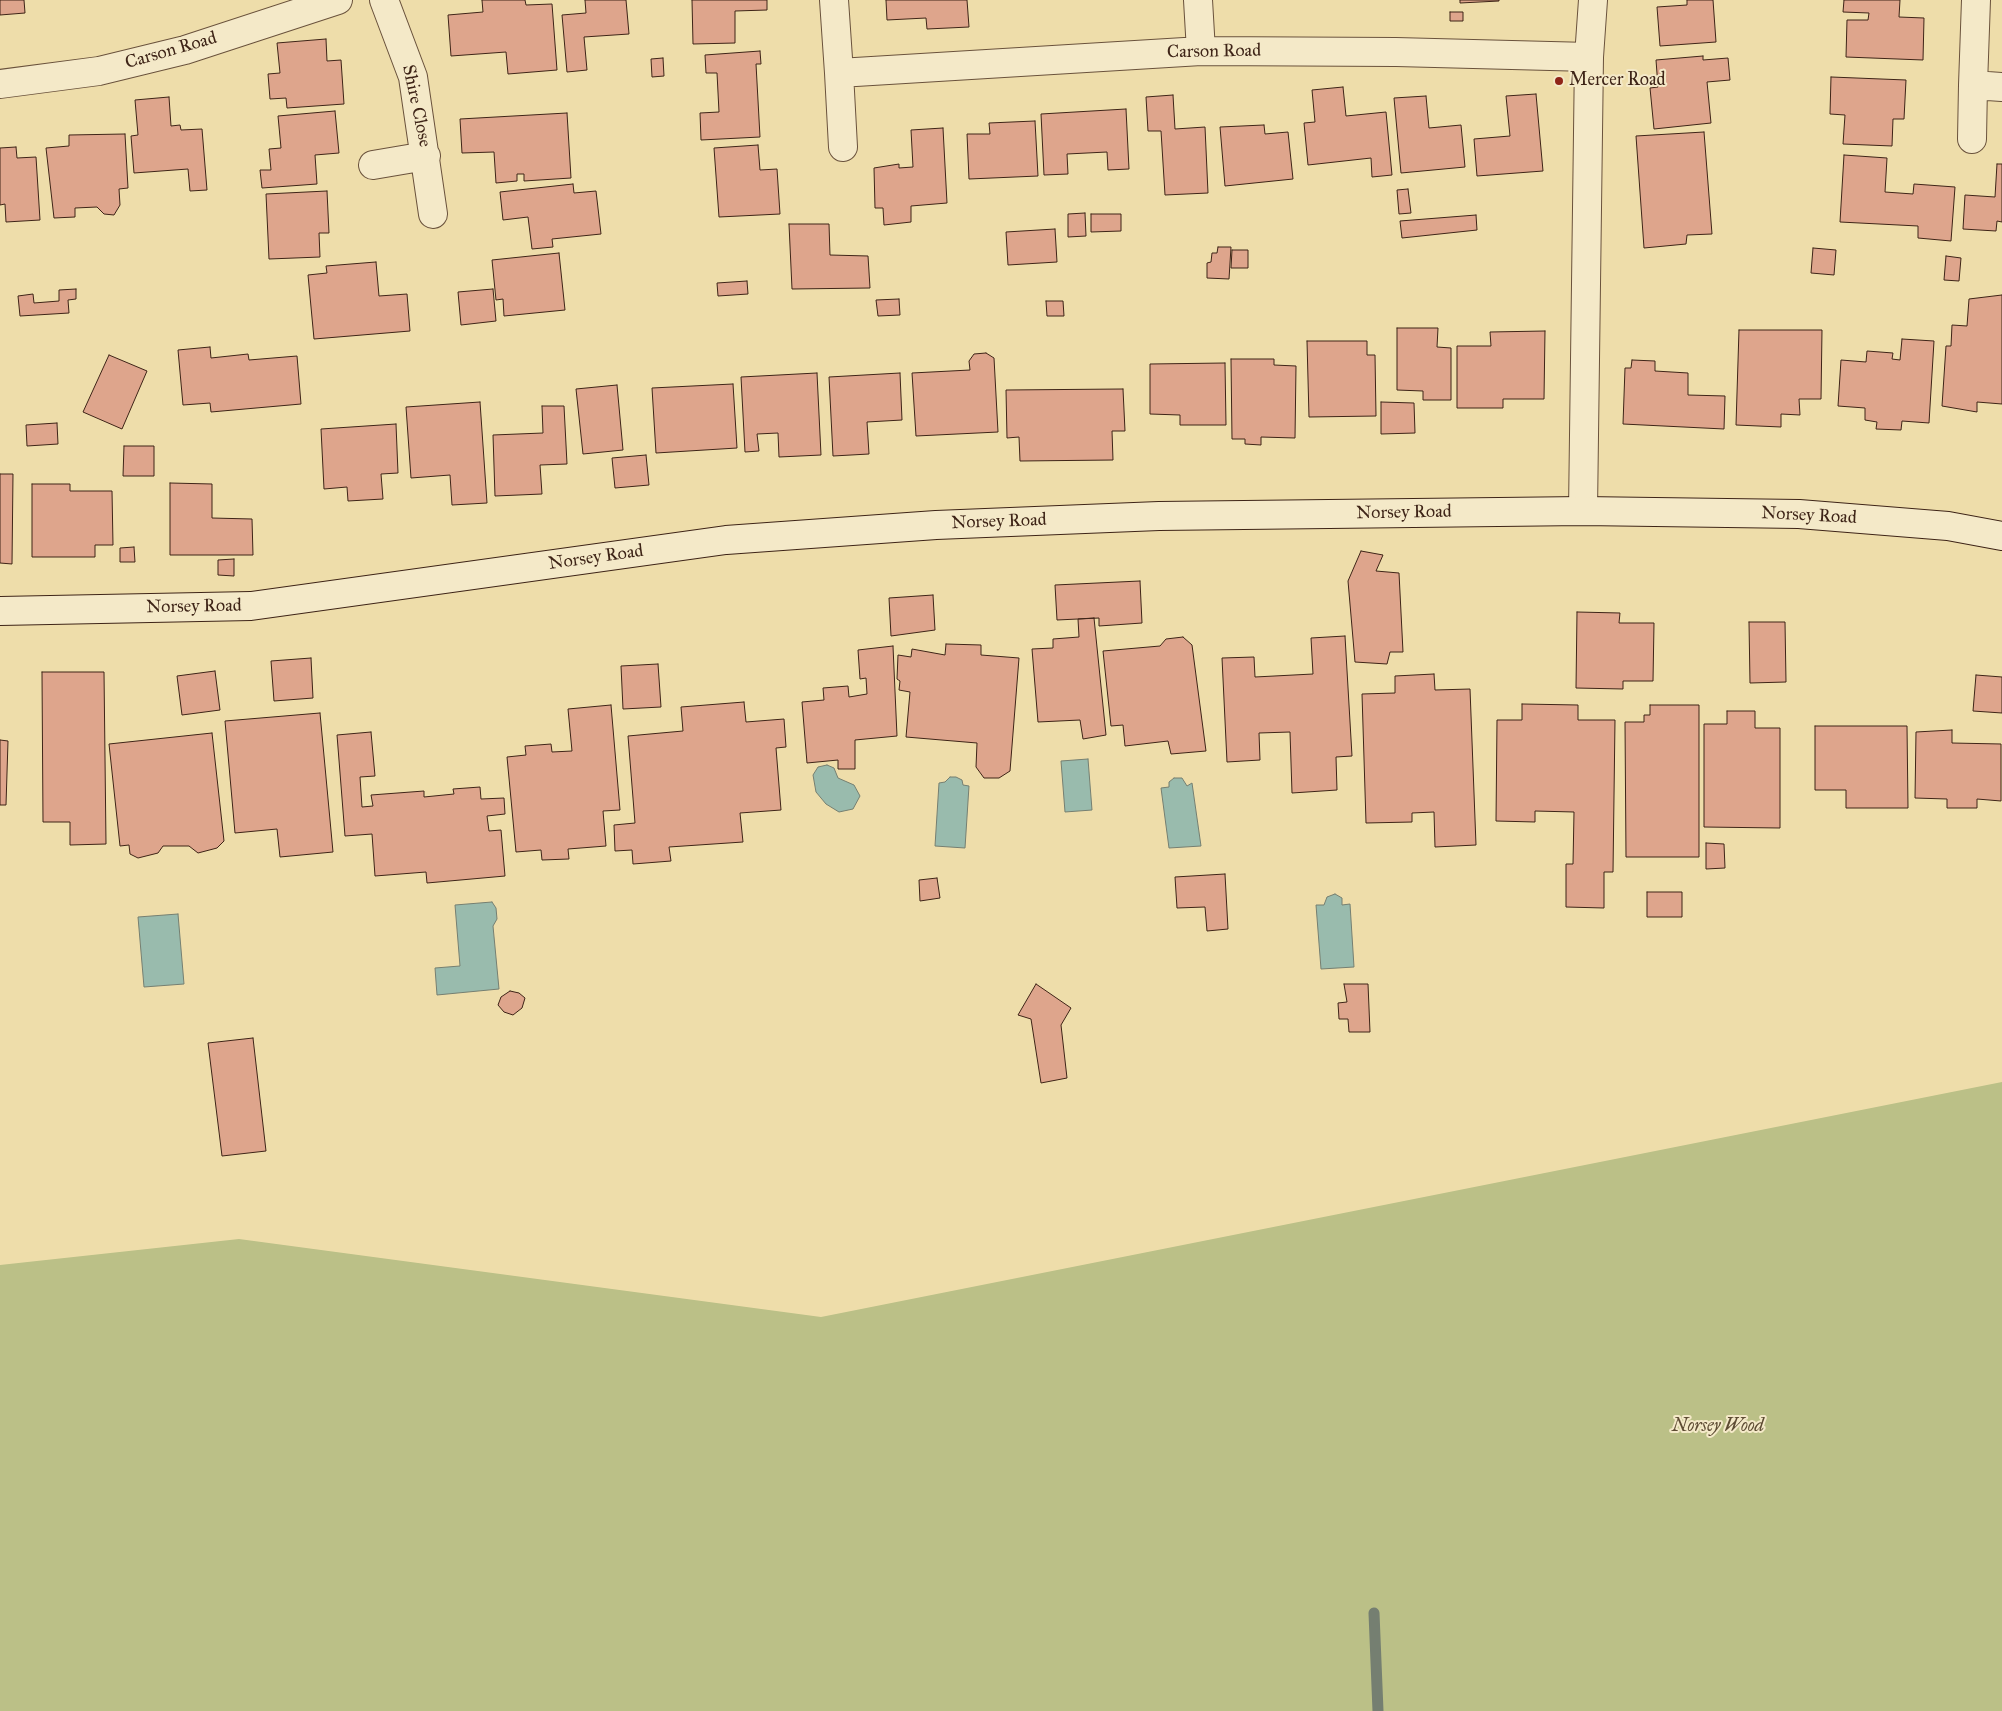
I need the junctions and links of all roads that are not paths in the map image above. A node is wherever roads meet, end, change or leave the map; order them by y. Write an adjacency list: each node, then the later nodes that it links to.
1 (338, 0): 10 (street, Carson Road)
2 (384, 0): 15 (street, Shire Close)
3 (834, 0): 9 (street)
4 (1198, 0): 7 (street)
5 (1593, 0): 8 (street)
6 (1976, 0): 11 (street)
7 (1201, 51): 8 (street, Carson Road); 9 (street, Carson Road)
8 (1589, 57): 18 (street)
9 (839, 73): 14 (street)
10 (0, 84)
11 (1973, 85): 12 (street); 13 (street)
12 (2002, 87)
13 (1972, 139)
14 (843, 148)
15 (426, 156): 16 (street, Shire Close); 17 (street, Shire Close)
16 (373, 165)
17 (433, 214)
18 (1583, 511): 19 (street, Norsey Road); 20 (street, Norsey Road)
19 (2002, 536)
20 (0, 611)

